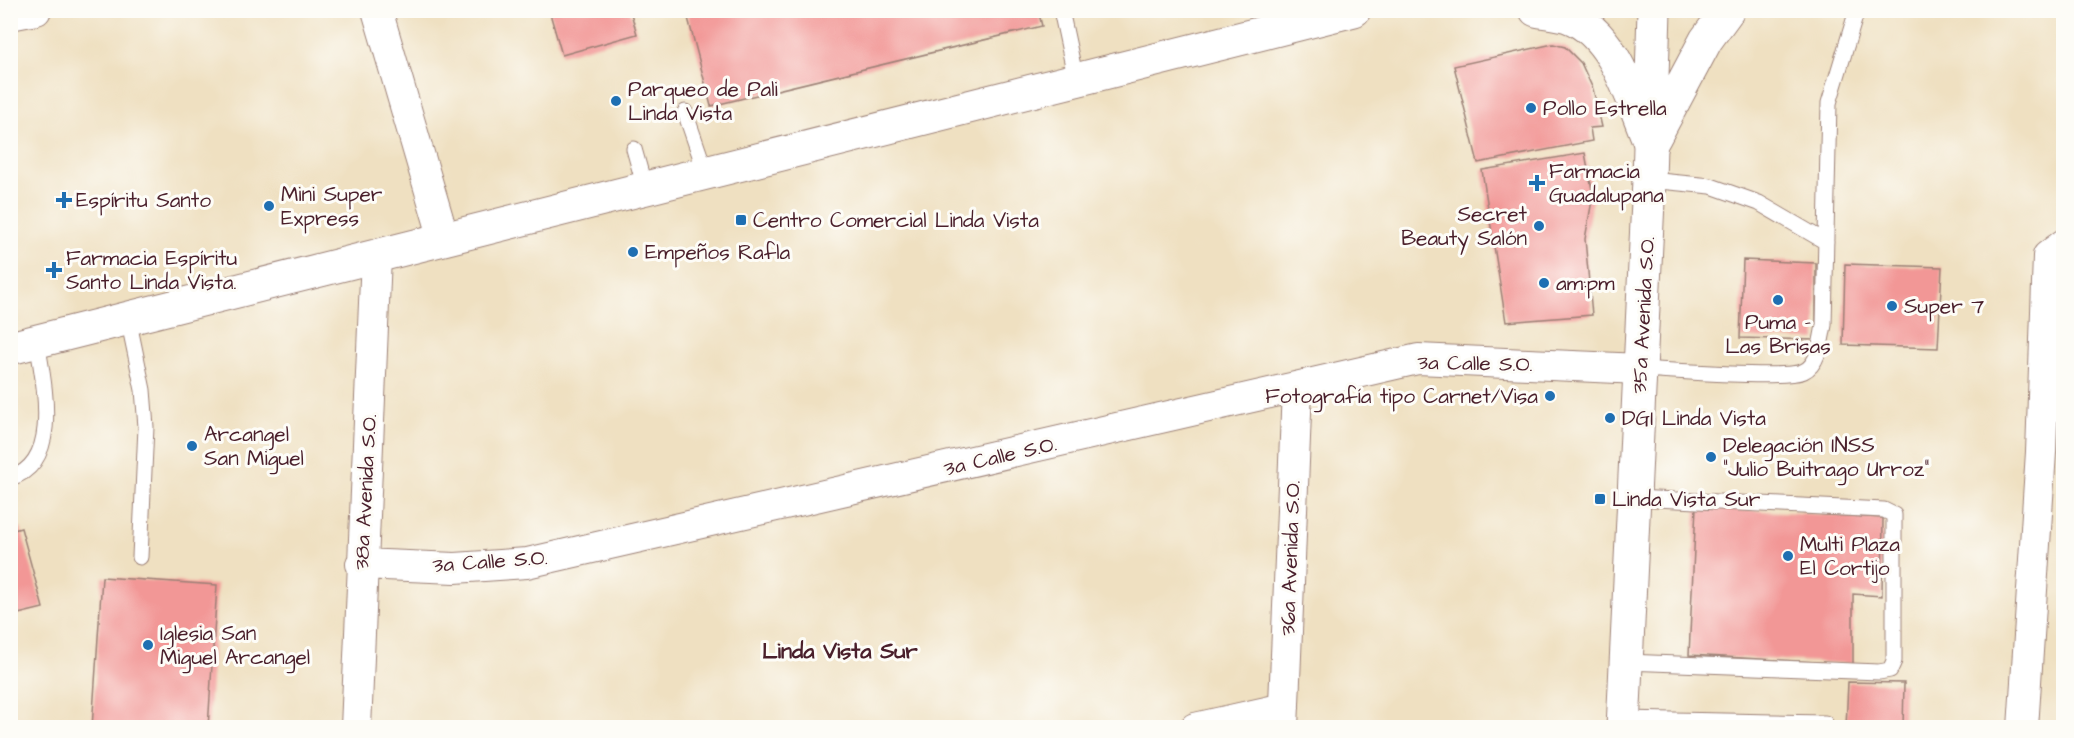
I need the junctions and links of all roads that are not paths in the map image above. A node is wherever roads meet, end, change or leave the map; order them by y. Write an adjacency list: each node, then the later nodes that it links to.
1 (36, 10): 9 (street)
2 (377, 10): 17 (street)
3 (1061, 10): 10 (lane)
4 (1354, 10): 10 (main road)
5 (1536, 10): 12 (main road)
6 (1654, 10): 12 (main road, 35a Avenida S.O.)
7 (1728, 10): 12 (main road)
8 (1857, 10): 18 (lane)
9 (10, 15)
10 (1076, 80): 14 (main road)
11 (686, 112): 14 (lane)
12 (1651, 145): 15 (main road, 35a Avenida S.O.)
13 (634, 148): 16 (lane)
14 (706, 173): 16 (main road)
15 (1649, 180): 18 (lane); 23 (main road, 35a Avenida S.O.)
16 (645, 188): 17 (main road)
17 (444, 239): 20 (main road)
18 (1826, 242): 23 (lane)
19 (2064, 244): 25 (street)
20 (376, 256): 21 (main road); 29 (street, 38a Avenida S.O.)
21 (128, 318): 22 (main road); 28 (lane)
22 (24, 345): 26 (lane)
23 (1640, 369): 24 (street, 3a Calle S.O.); 27 (main road, 35a Avenida S.O.)
24 (1297, 389): 29 (street, 3a Calle S.O.); 31 (street, 36a Avenida S.O.)
25 (2053, 453): 36 (street)
26 (10, 478)
27 (1634, 498): 30 (main road, 35a Avenida S.O.); 30 (lane)
28 (140, 557)
29 (361, 564): 34 (street, 38a Avenida S.O.)
30 (1626, 662): 32 (main road, 35a Avenida S.O.)
31 (1283, 718): 35 (street)
32 (1623, 723): 33 (lane)
33 (1825, 723)
34 (356, 728)
35 (1195, 728)
36 (2023, 728)

